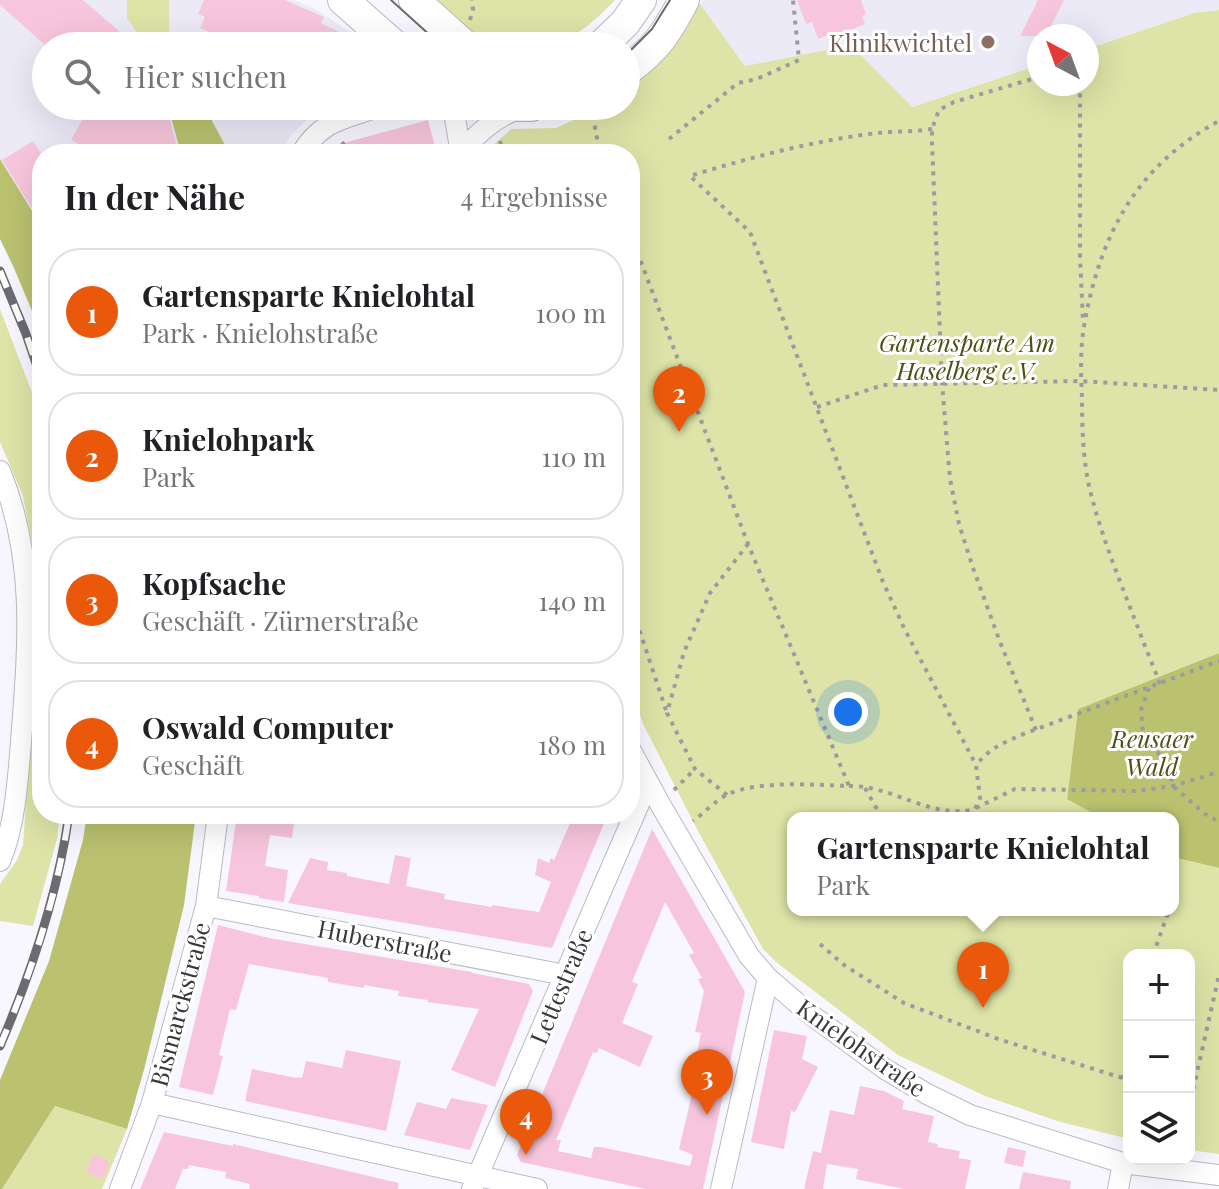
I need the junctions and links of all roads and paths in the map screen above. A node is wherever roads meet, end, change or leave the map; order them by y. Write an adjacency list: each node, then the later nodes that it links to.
1 (343, 0): 6 (street)
2 (414, 0): 7 (street)
3 (641, 0): 8 (street)
4 (684, 0): 9 (street)
5 (793, 0): 18 (path)
6 (379, 32)
7 (449, 32)
8 (616, 32)
9 (640, 60)
10 (1027, 81): 17 (path)
11 (1080, 96): 24 (path)
12 (337, 120): 19 (street)
13 (455, 120): 20 (street)
14 (495, 120): 21 (street)
15 (593, 120): 22 (path)
16 (1219, 121): 24 (path)
17 (932, 129): 26 (path); 28 (path)
18 (669, 139)
19 (308, 144)
20 (459, 144)
21 (470, 144)
22 (597, 144)
23 (640, 259): 30 (path)
24 (1084, 328): 25 (path)
25 (1080, 381): 26 (path); 27 (path); 33 (path)
26 (942, 383): 28 (path); 36 (path)
27 (1219, 390)
28 (817, 407): 37 (path)
29 (0, 471): 56 (street)
30 (748, 544): 35 (path); 42 (path)
31 (640, 632): 35 (path)
32 (1219, 661): 33 (path)
33 (1160, 684): 34 (path)
34 (1149, 688): 36 (path); 44 (path)
35 (667, 713): 38 (path)
36 (1036, 730): 37 (path)
37 (976, 765): 48 (path)
38 (695, 769): 45 (path); 47 (path)
39 (640, 770): 41 (street, Knielohstraße)
40 (1219, 772): 44 (path)
41 (648, 783): 46 (street, Lettestraße); 47 (street, Knielohstraße)
42 (849, 786): 43 (path); 45 (path)
43 (864, 786): 49 (path); 50 (path)
44 (1173, 786): 48 (path); 52 (path)
45 (727, 795): 55 (path)
46 (640, 802)
47 (660, 804): 55 (street, Knielohstraße)
48 (975, 809): 51 (path)
49 (879, 812)
50 (952, 812)
51 (963, 812)
52 (1219, 822)
53 (217, 824): 57 (street, Bismarckstraße)
54 (630, 824): 61 (street, Lettestraße)
55 (677, 833): 63 (street, Knielohstraße)
56 (0, 861)
57 (206, 906): 61 (street, Huberstraße); 66 (street, Bismarckstraße)
58 (1167, 916): 60 (path)
59 (820, 944): 64 (path)
60 (1155, 949)
61 (565, 975): 70 (street, Lettestraße)
62 (1219, 975): 65 (path)
63 (768, 978): 67 (street, Knielohstraße); 73 (street)
64 (1123, 1078)
65 (1192, 1093)
66 (152, 1103): 70 (street); 71 (street, Bismarckstraße)
67 (1123, 1163): 74 (street)
68 (1139, 1165): 69 (street, Knielohstraße)
69 (1219, 1175)
70 (476, 1182): 72 (street)
71 (120, 1189)
72 (537, 1189)
73 (721, 1189)
74 (1118, 1189)

